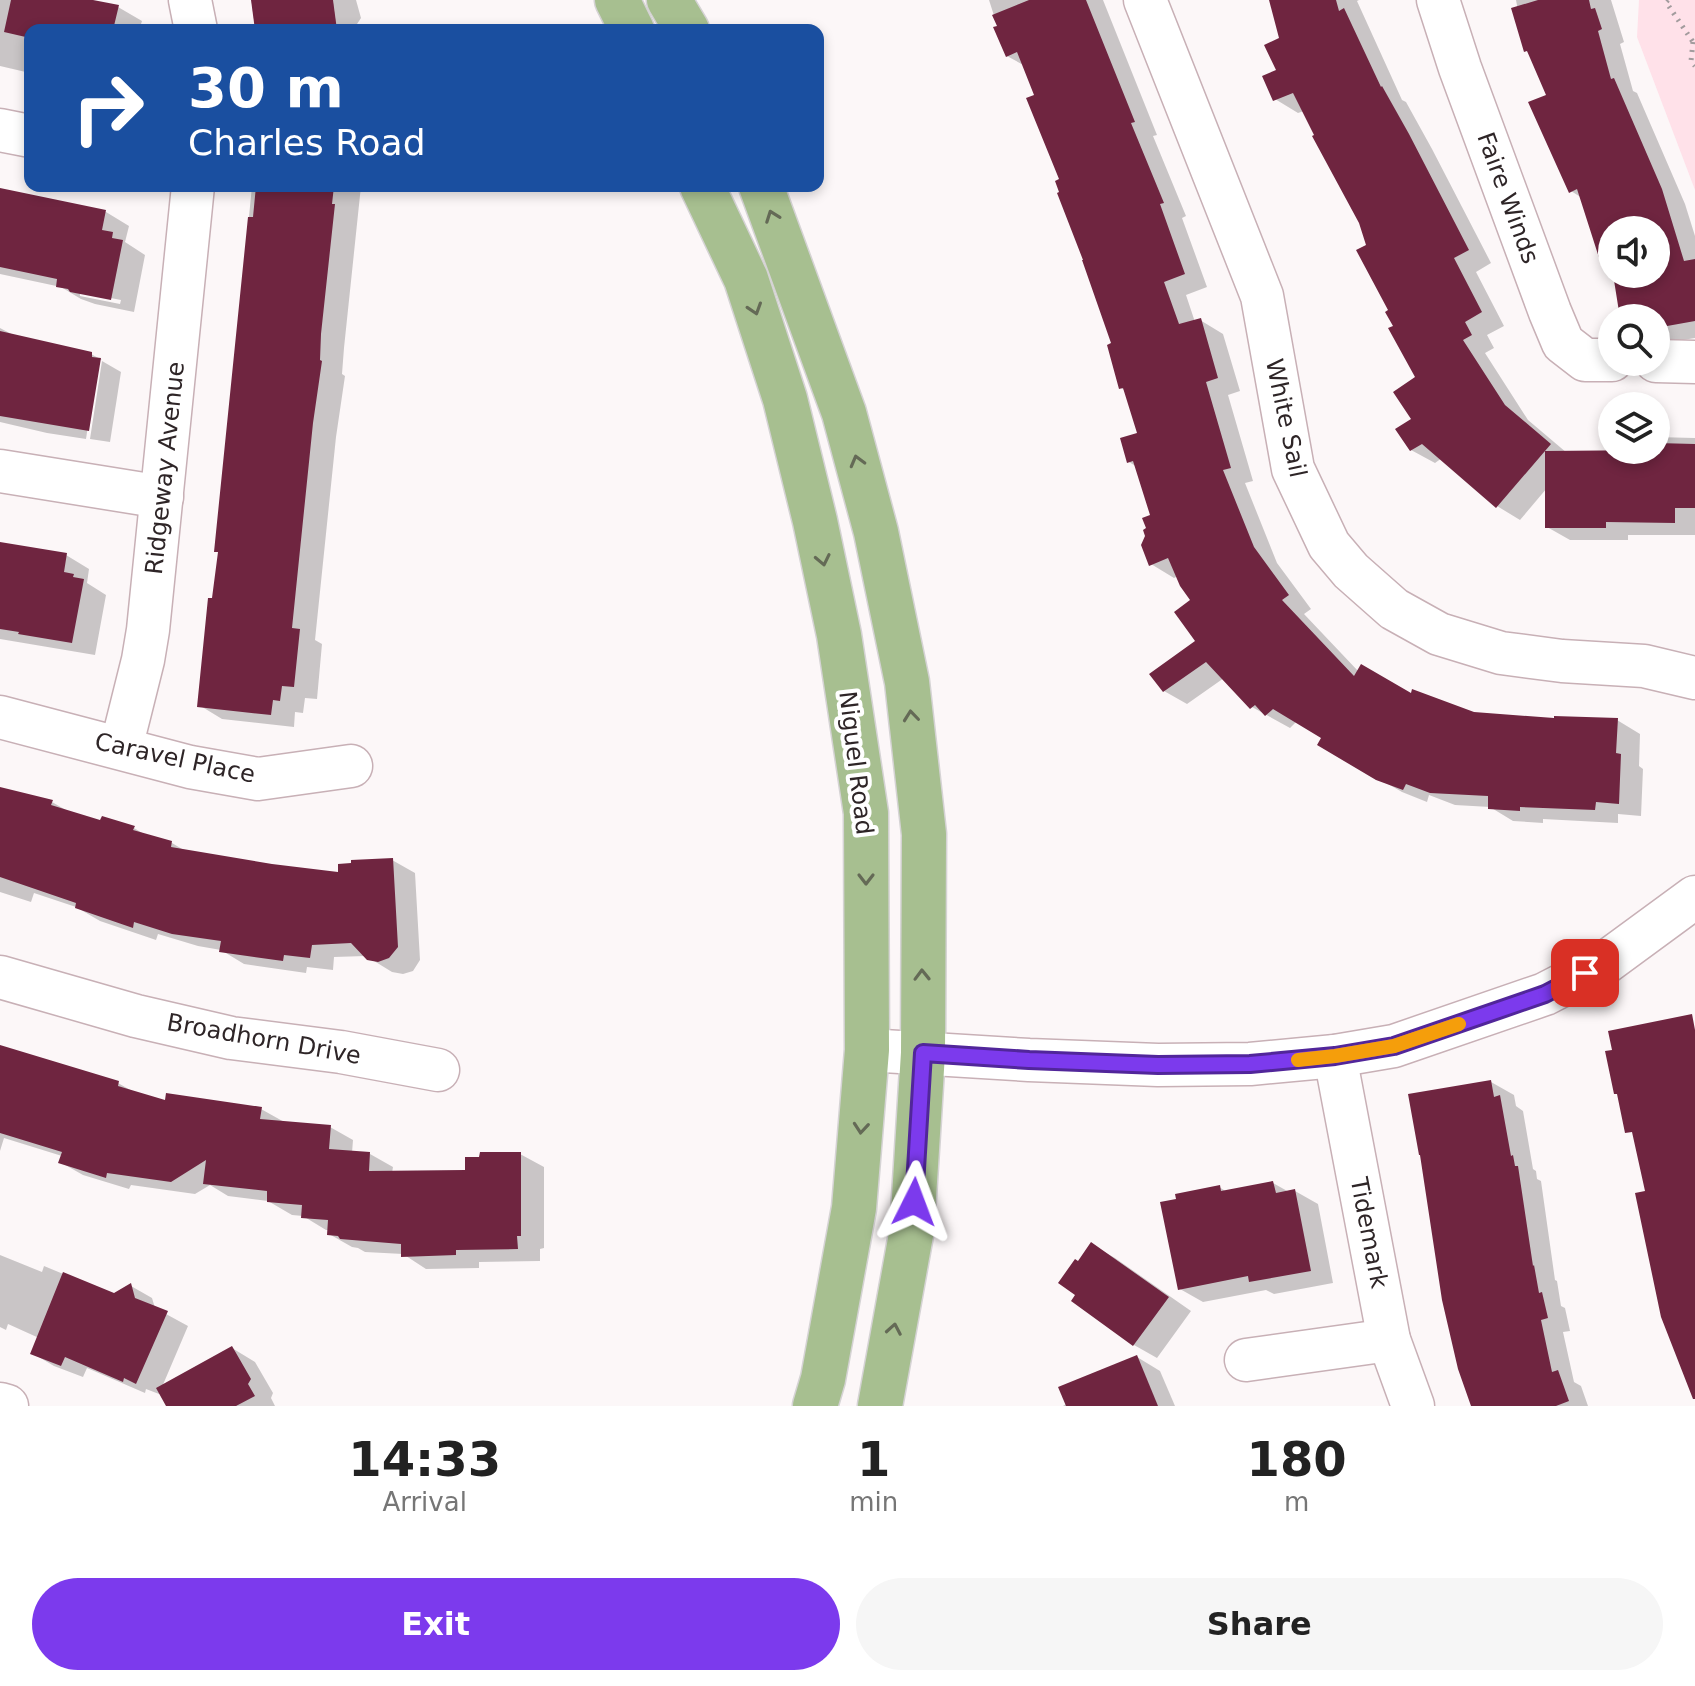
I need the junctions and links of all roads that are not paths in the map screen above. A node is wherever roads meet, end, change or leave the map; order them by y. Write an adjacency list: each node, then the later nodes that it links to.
1 (190, 0): 6 (street)
2 (617, 0): 7 (main road)
3 (669, 0): 8 (main road)
4 (1145, 0): 19 (street, White Sail)
5 (1438, 0): 14 (street, Faire Winds)
6 (195, 24)
7 (629, 24)
8 (683, 24)
9 (0, 130): 10 (street)
10 (24, 135)
11 (192, 192): 18 (street, Ridgeway Avenue)
12 (705, 192): 25 (main road, Niguel Road, one-way to 25)
13 (763, 192): 26 (main road, one-way to 13)
14 (1598, 360)
15 (1670, 361): 16 (street)
16 (1695, 362)
17 (0, 471): 18 (street)
18 (162, 497): 21 (street, Ridgeway Avenue)
19 (1695, 678)
20 (0, 717): 21 (street, Caravel Place)
21 (121, 748): 22 (street, Caravel Place)
22 (351, 766)
23 (1691, 906): 27 (street)
24 (0, 977): 28 (street, Broadhorn Drive)
25 (867, 1050): 26 (street); 33 (main road, Niguel Road, one-way to 33)
26 (923, 1053): 27 (street); 34 (main road, one-way to 26)
27 (1335, 1056): 29 (street, Tidemark)
28 (438, 1070)
29 (1389, 1340): 30 (street); 35 (street, Tidemark)
30 (1246, 1360)
31 (0, 1404): 32 (street)
32 (7, 1406)
33 (815, 1406)
34 (880, 1406)
35 (1413, 1406)

